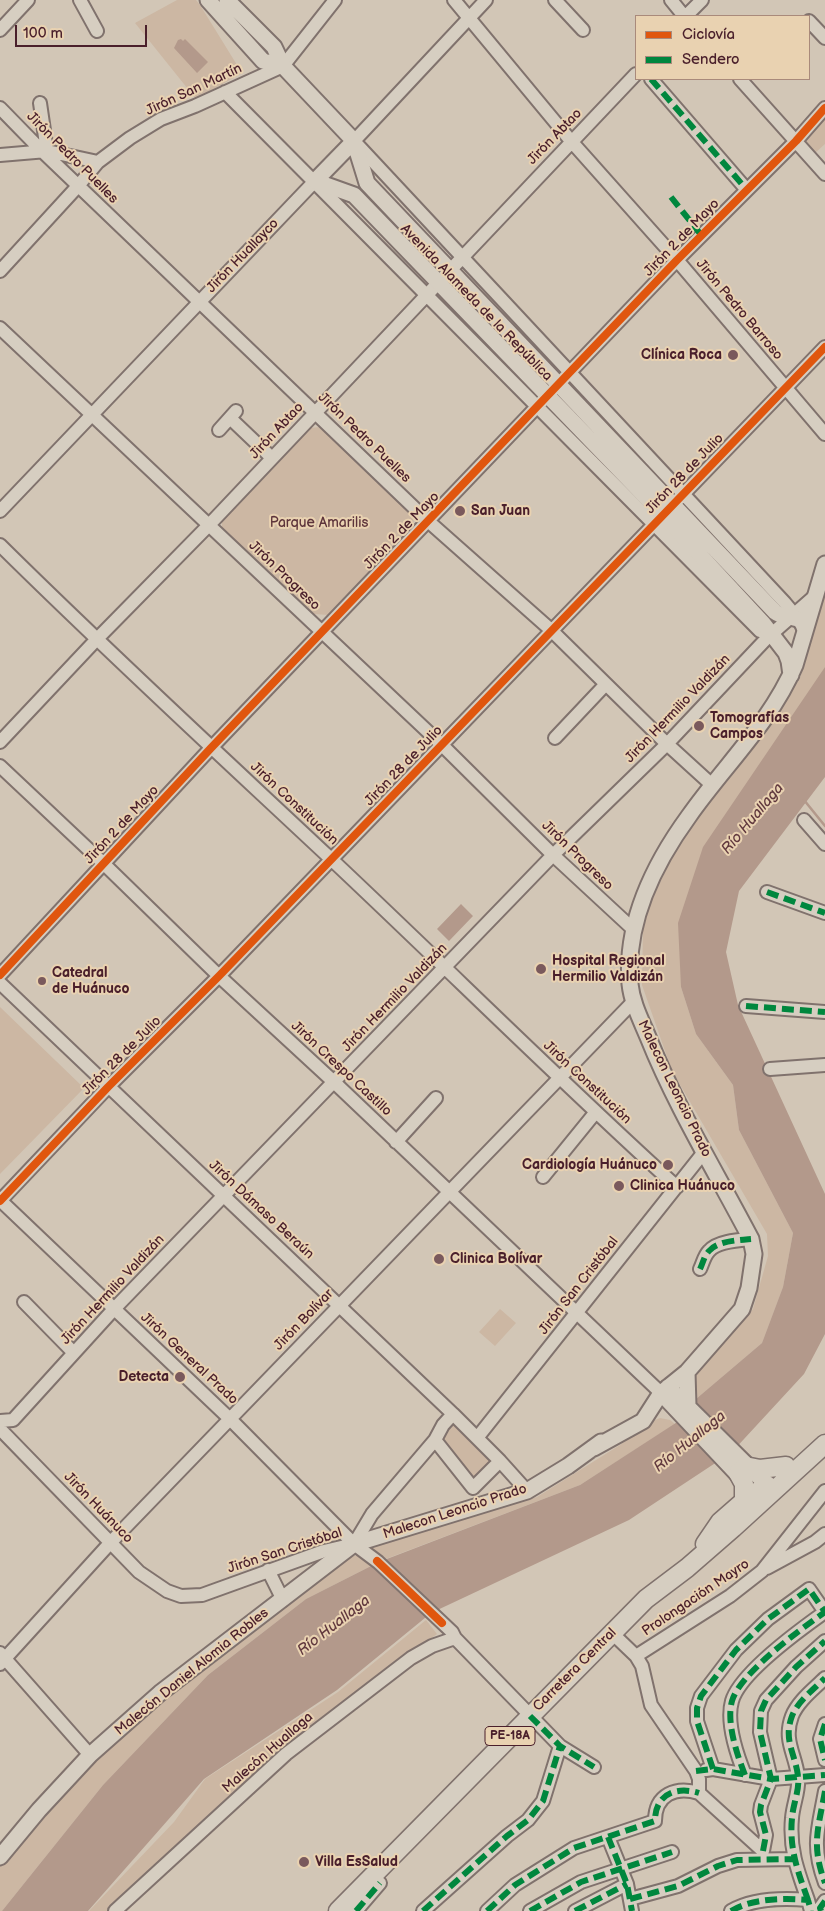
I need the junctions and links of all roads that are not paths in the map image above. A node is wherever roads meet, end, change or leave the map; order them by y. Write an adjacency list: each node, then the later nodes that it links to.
1 (28, 0): 15 (street)
2 (80, 0): 16 (street)
3 (208, 0): 19 (main road)
4 (227, 0): 19 (main road)
5 (335, 0): 19 (street, Jirón San Martín)
6 (454, 0): 13 (street, Jirón Pedro Barroso)
7 (486, 0): 13 (street, Jirón Huallayco)
8 (555, 0): 17 (street)
9 (671, 0): 11 (street)
10 (702, 0): 12 (street)
11 (684, 15)
12 (686, 15)
13 (469, 18): 27 (street, Jirón Huallayco); 28 (street, Jirón Pedro Barroso)
14 (810, 23): 18 (street)
15 (0, 29)
16 (97, 30)
17 (583, 30)
18 (825, 38)
19 (283, 66): 23 (street, Jirón San Martín); 27 (main road, Avenida Alameda de la República)
20 (635, 75): 28 (street, Jirón Abtao)
21 (652, 80): 36 (street)
22 (741, 80): 29 (street)
23 (225, 92): 32 (street, Jirón San Martín); 34 (street, Avenida Alameda de la República)
24 (40, 103): 30 (street)
25 (0, 108): 30 (street, Jirón Pedro Puelles)
26 (825, 108): 29 (street, Jirón 2 de Mayo)
27 (354, 141): 34 (main road, Jirón Huallayco); 37 (street, Avenida Alameda de la República); 39 (main road, Avenida Alameda de la República)
28 (571, 141): 37 (street, Jirón Abtao); 38 (street, Jirón Pedro Barroso)
29 (796, 141): 33 (street); 36 (street, Jirón 2 de Mayo)
30 (44, 151): 31 (street); 32 (street); 35 (street, Jirón Pedro Puelles)
31 (0, 155)
32 (98, 162): 35 (street, Jirón San Martín)
33 (825, 174)
34 (315, 181): 41 (main road, Avenida Alameda de la República); 42 (street, Avenida Alameda de la República); 43 (street, Jirón Huallayco)
35 (78, 186): 40 (street, Jirón San Martín); 43 (street, Jirón Pedro Puelles)
36 (747, 190): 38 (street, Jirón 2 de Mayo)
37 (462, 256): 39 (street, Jirón Abtao); 46 (street, Avenida Alameda de la República)
38 (677, 260): 46 (street, Jirón 2 de Mayo); 48 (street, Jirón Pedro Barroso)
39 (450, 269): 41 (street, Jirón Abtao); 47 (main road, Avenida Alameda de la República)
40 (0, 271)
41 (438, 282): 42 (street, Jirón Abtao); 49 (main road, Avenida Alameda de la República)
42 (426, 294): 50 (street, Avenida Alameda de la República); 51 (street, Jirón Abtao)
43 (199, 302): 51 (street, Jirón Pedro Puelles); 52 (street, Jirón Huallayco)
44 (0, 328): 52 (street, Jirón Progreso)
45 (825, 347): 48 (street, Jirón 28 de Julio)
46 (571, 372): 47 (street, Jirón 2 de Mayo); 56 (street, Avenida Alameda de la República)
47 (559, 384): 49 (street, Jirón 2 de Mayo); 56 (main road, Avenida Alameda de la República)
48 (786, 388): 54 (street, Jirón Pedro Barroso); 56 (street, Jirón 28 de Julio)
49 (548, 396): 50 (street, Jirón 2 de Mayo); 58 (main road, Avenida Alameda de la República)
50 (537, 407): 58 (street, Avenida Alameda de la República); 59 (street, Jirón 2 de Mayo)
51 (315, 412): 55 (street, Jirón Abtao); 59 (street, Jirón Pedro Puelles)
52 (91, 415): 57 (street, Jirón Huallayco); 60 (street, Jirón Progreso)
53 (219, 430): 55 (street)
54 (825, 434)
55 (272, 458): 60 (street, Jirón Abtao)
56 (679, 499): 58 (street, Jirón 28 de Julio); 64 (main road, Avenida Alameda de la República)
57 (0, 511)
58 (658, 520): 65 (street, Jirón 28 de Julio); 68 (main road, Avenida Alameda de la República)
59 (428, 521): 65 (street, Jirón Pedro Puelles); 67 (street, Jirón 2 de Mayo)
60 (209, 525): 67 (street, Jirón Progreso); 69 (street, Jirón Abtao)
61 (0, 546): 69 (street, Jirón Constitución)
62 (825, 564): 63 (main road, Malecon Leoncio Prado)
63 (816, 595): 64 (street, Jirón Hermilio Valdizán); 66 (main road, Malecon Leoncio Prado)
64 (791, 617): 66 (main road, Avenida Alameda de la República); 68 (street, Jirón Hermilio Valdizán)
65 (551, 630): 71 (street, Jirón Pedro Puelles); 75 (street, Jirón 28 de Julio)
66 (805, 631): 70 (main road, Malecon Leoncio Prado)
67 (322, 633): 75 (street, Jirón Progreso); 76 (street, Jirón 2 de Mayo)
68 (772, 634): 70 (main road, Avenida Alameda de la República); 74 (street, Jirón Hermilio Valdizán)
69 (96, 640): 73 (street, Jirón Abtao); 76 (street, Jirón Constitución)
70 (791, 675): 78 (main road, Malecon Leoncio Prado)
71 (606, 684): 72 (street); 74 (street, Jirón Pedro Puelles)
72 (555, 738)
73 (0, 742)
74 (667, 744): 78 (street, Jirón Pedro Puelles); 81 (street, Jirón Hermilio Valdizán)
75 (442, 745): 81 (street, Jirón Progreso); 82 (street, Jirón 28 de Julio)
76 (211, 748): 82 (street, Jirón Constitución); 83 (street, Jirón 2 de Mayo)
77 (0, 766): 83 (street, Jirón Crespo Castillo)
78 (712, 785): 86 (main road, Malecon Leoncio Prado)
79 (804, 820): 80 (street)
80 (825, 844)
81 (553, 855): 86 (street, Jirón Progreso); 87 (street, Jirón Hermilio Valdizán)
82 (331, 859): 87 (street, Jirón Constitución); 89 (street, Jirón 28 de Julio)
83 (103, 863): 88 (street, Jirón 2 de Mayo); 89 (street, Jirón Crespo Castillo)
84 (767, 892): 85 (street)
85 (825, 913)
86 (634, 930): 91 (main road, Malecon Leoncio Prado)
87 (444, 969): 96 (street, Jirón Constitución); 97 (street, Jirón Hermilio Valdizán)
88 (0, 975)
89 (219, 976): 97 (street, Jirón Crespo Castillo); 98 (street, Jirón 28 de Julio)
90 (0, 983): 98 (street, Jirón Dámaso Beraún)
91 (633, 1002): 96 (street, Jirón Bolívar); 102 (main road, Malecon Leoncio Prado)
92 (746, 1006): 93 (street)
93 (825, 1012)
94 (825, 1065): 95 (street)
95 (770, 1069)
96 (559, 1078): 100 (street, Jirón Constitución); 105 (street, Jirón Bolívar)
97 (334, 1083): 101 (street, Jirón Crespo Castillo); 106 (street, Jirón Hermilio Valdizán)
98 (108, 1087): 106 (street, Jirón Dámaso Beraún); 107 (street, Jirón 28 de Julio)
99 (436, 1098): 101 (street)
100 (595, 1113): 103 (street); 104 (street, Jirón Constitución)
101 (396, 1142): 105 (street, Jirón Crespo Castillo)
102 (704, 1152): 104 (street, Jirón San Cristóbal); 108 (main road, Malecon Leoncio Prado)
103 (543, 1177)
104 (677, 1187): 113 (street, Jirón San Cristóbal)
105 (448, 1192): 111 (street, Jirón Bolívar); 113 (street, Jirón Crespo Castillo)
106 (223, 1196): 111 (street, Jirón Dámaso Beraún); 112 (street, Jirón Hermilio Valdizán)
107 (0, 1200): 112 (street, Jirón General Prado)
108 (751, 1238): 109 (street); 115 (main road, Malecon Leoncio Prado)
109 (700, 1269)
110 (24, 1302): 114 (street)
111 (339, 1305): 118 (street, Jirón Dámaso Beraún); 119 (street, Jirón Bolívar)
112 (114, 1310): 114 (street, Jirón Hermilio Valdizán); 119 (street, Jirón General Prado)
113 (577, 1313): 116 (street, Jirón Crespo Castillo); 123 (street, Jirón San Cristóbal)
114 (74, 1353): 120 (street, Jirón Hermilio Valdizán)
115 (687, 1372): 116 (main road, Malecon Leoncio Prado); 117 (main road)
116 (662, 1394): 117 (main road); 129 (main road, Malecon Leoncio Prado)
117 (687, 1410): 127 (main road)
118 (453, 1414): 123 (street, Jirón Dámaso Beraún); 124 (street, Jirón San Cristóbal)
119 (230, 1419): 133 (street, Jirón Bolívar); 134 (street, Jirón General Prado)
120 (0, 1421)
121 (0, 1430): 133 (street, Jirón Huánuco)
122 (825, 1437): 128 (highway, PE-18A)
123 (477, 1438): 126 (street, Jirón Dámaso Beraún)
124 (435, 1440): 126 (street); 134 (street, Jirón San Cristóbal)
125 (825, 1444): 131 (highway, PE-18A)
126 (500, 1460): 129 (street, Jirón Dámaso Beraún)
127 (739, 1466): 128 (highway); 131 (main road); 131 (highway)
128 (786, 1466): 131 (highway, PE-18A)
129 (527, 1491): 134 (main road, Malecon Leoncio Prado)
130 (825, 1491): 136 (street, Prolongación Mayro)
131 (758, 1495): 140 (highway, Carretera Central / PE-18A)
132 (825, 1534): 136 (street)
133 (111, 1542): 137 (street, Jirón Huánuco); 144 (street, Jirón Bolívar)
134 (354, 1544): 135 (street, Jirón San Cristóbal); 138 (main road, Malecón Daniel Alomia Robles); 141 (street, Jirón General Prado)
135 (268, 1570): 137 (street, Jirón San Cristóbal); 138 (street)
136 (762, 1571): 143 (street, Prolongación Mayro)
137 (182, 1596)
138 (283, 1600): 149 (main road, Malecón Daniel Alomia Robles)
139 (825, 1612): 152 (street); 154 (street)
140 (612, 1633): 143 (street); 146 (highway, Carretera Central / PE-18A)
141 (455, 1638): 146 (street, Jirón General Prado); 171 (street, Malecón Huallaga)
142 (825, 1640): 157 (street)
143 (636, 1656): 153 (street)
144 (2, 1658): 149 (street)
145 (825, 1678): 156 (street)
146 (530, 1716): 148 (street, Jirón General Prado); 172 (highway, Carretera Central / PE-18A)
147 (825, 1724): 150 (street)
148 (560, 1746): 151 (street, Jirón General Prado); 174 (street)
149 (90, 1755): 162 (main road, Malecón Daniel Alomia Robles)
150 (825, 1760)
151 (594, 1767)
152 (713, 1769): 153 (street); 154 (street)
153 (696, 1771): 159 (street)
154 (745, 1775): 157 (street)
155 (825, 1775): 156 (street)
156 (798, 1777): 157 (street); 163 (street)
157 (771, 1779): 159 (street)
158 (825, 1791): 166 (street)
159 (700, 1793): 160 (street)
160 (608, 1837): 164 (street); 175 (street)
161 (672, 1852): 164 (street)
162 (0, 1857)
163 (794, 1859): 169 (street); 170 (street)
164 (621, 1869): 167 (street); 176 (street)
165 (380, 1883): 173 (street)
166 (825, 1883)
167 (627, 1884): 170 (street); 177 (street)
168 (825, 1901): 179 (street)
169 (809, 1906): 178 (street)
170 (630, 1908)
171 (115, 1911)
172 (338, 1911)
173 (356, 1911)
174 (423, 1911)
175 (487, 1911)
176 (530, 1911)
177 (576, 1911)
178 (732, 1911)
179 (821, 1911)

